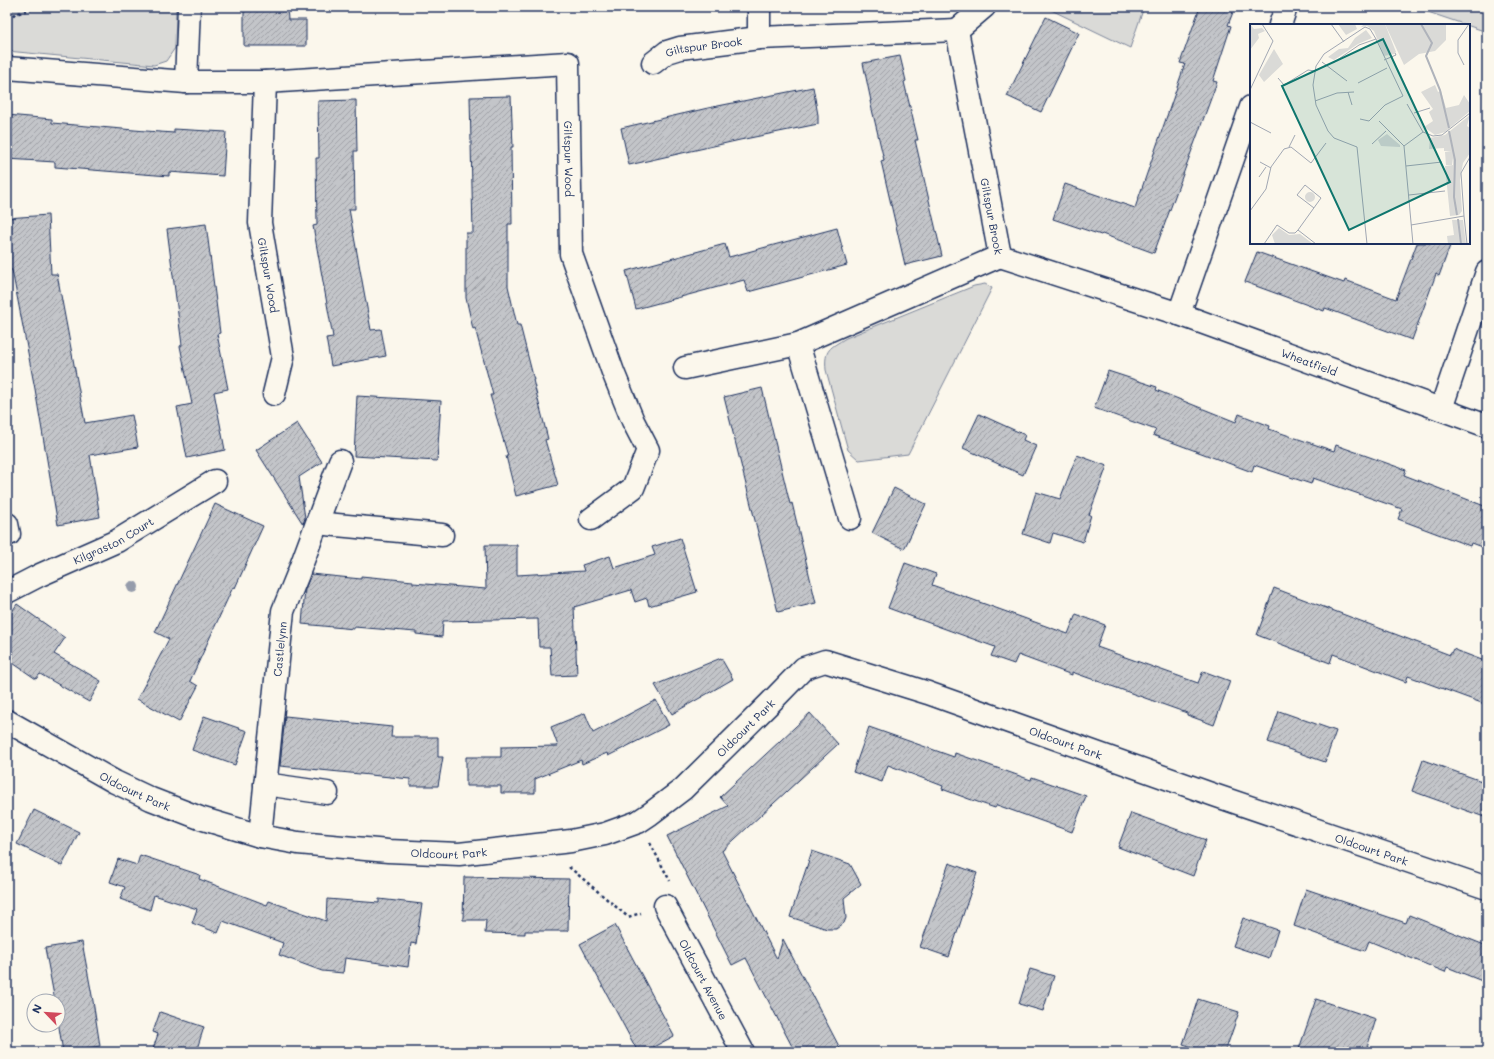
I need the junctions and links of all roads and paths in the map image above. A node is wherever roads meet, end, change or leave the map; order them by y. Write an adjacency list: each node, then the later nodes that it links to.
1 (36, 7): 6 (path)
2 (189, 7): 12 (street)
3 (759, 7): 9 (street, Giltspur Brook)
4 (984, 7): 8 (street)
5 (1286, 7): 7 (street)
6 (7, 17)
7 (1280, 24)
8 (958, 30): 9 (street, Giltspur Brook); 15 (street, Giltspur Brook)
9 (759, 38): 10 (street, Giltspur Brook)
10 (653, 63)
11 (7, 68): 12 (street, Giltspur Wood)
12 (186, 82): 13 (street, Giltspur Wood)
13 (264, 82): 20 (street, Giltspur Wood); 26 (street, Giltspur Wood)
14 (1250, 110): 17 (street)
15 (1000, 256): 17 (street, Wheatfield); 18 (street, Giltspur Brook)
16 (1487, 272): 21 (street)
17 (1179, 314): 21 (street, Wheatfield)
18 (798, 344): 19 (street, Giltspur Brook); 25 (street)
19 (685, 368)
20 (274, 394)
21 (1441, 409): 22 (street, Wheatfield)
22 (1487, 426)
23 (340, 461): 27 (street, Castlelynn)
24 (216, 481): 29 (street, Kilgraston Court)
25 (850, 518)
26 (591, 519)
27 (318, 520): 28 (street); 31 (street, Castlelynn)
28 (442, 535)
29 (7, 592)
30 (7, 721): 34 (street, Oldcourt Park)
31 (265, 784): 32 (street); 34 (street, Castlelynn)
32 (327, 793)
33 (638, 822): 35 (street, Oldcourt Park); 36 (street, Oldcourt Park); 37 (path)
34 (260, 836): 35 (street, Oldcourt Park)
35 (561, 842): 37 (path)
36 (1487, 888)
37 (665, 906): 38 (street, Oldcourt Avenue)
38 (743, 1052)

